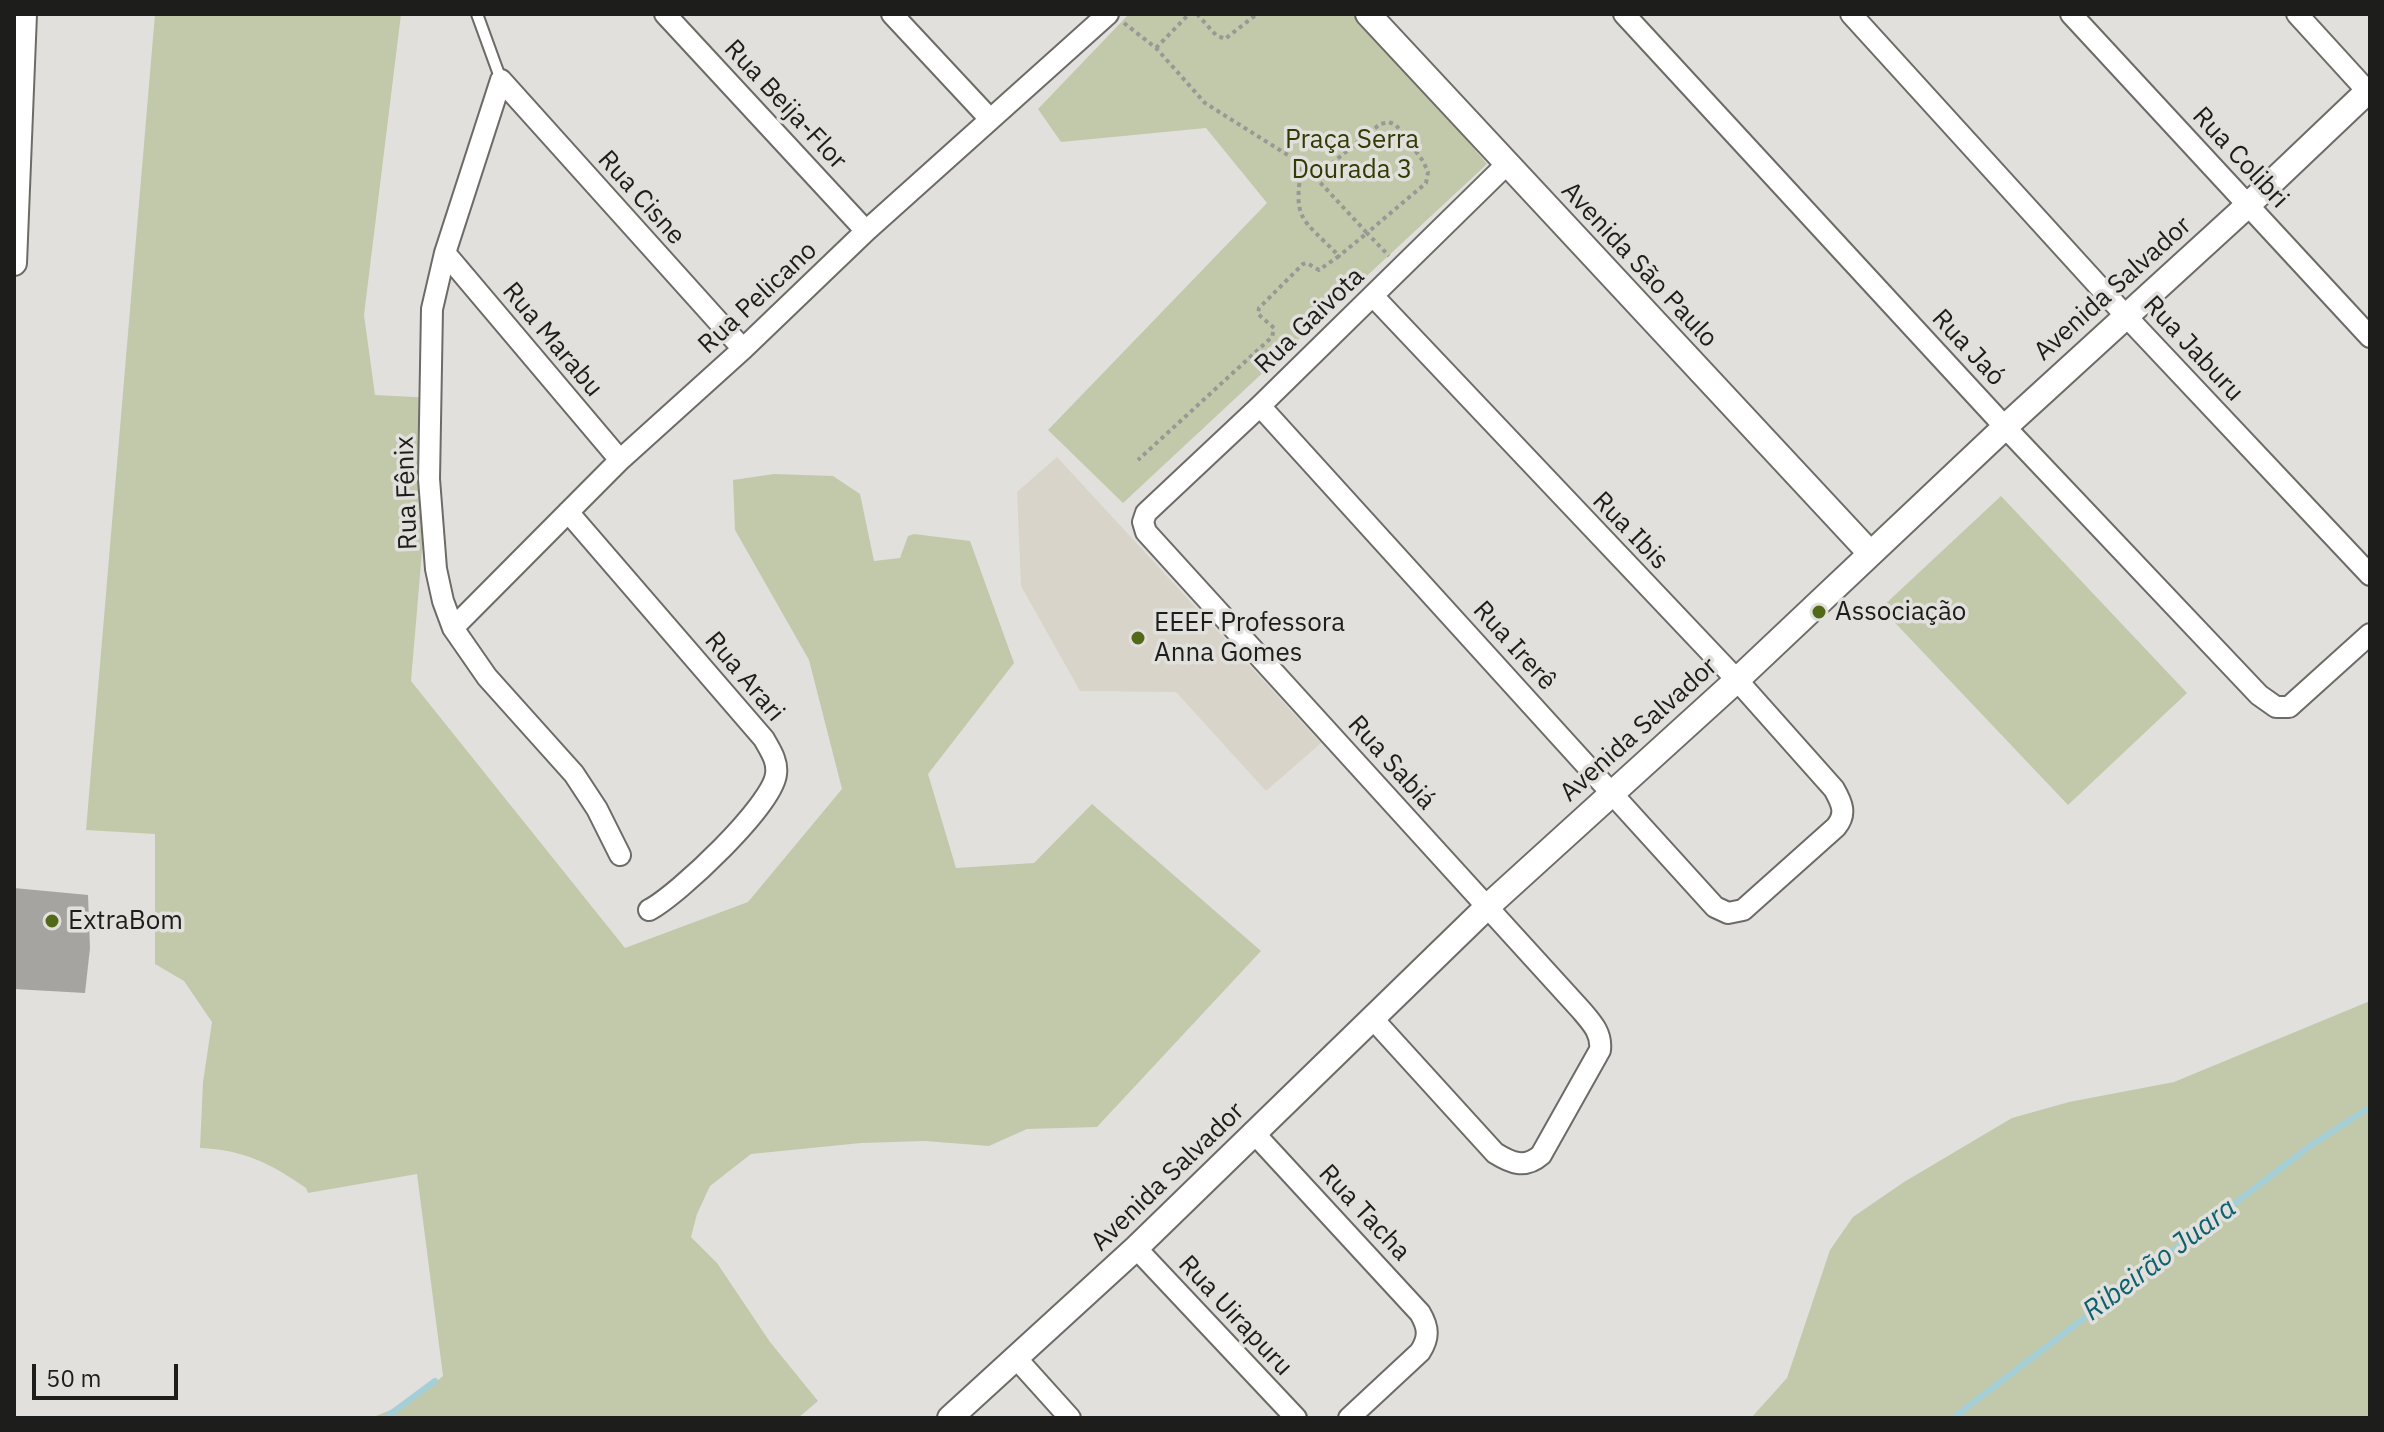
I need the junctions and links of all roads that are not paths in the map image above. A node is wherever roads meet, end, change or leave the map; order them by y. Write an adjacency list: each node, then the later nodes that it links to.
1 (24, 14): 18 (street)
2 (477, 14): 11 (lane)
3 (665, 14): 16 (street, Rua Beija-Flor)
4 (892, 14): 13 (street)
5 (1368, 14): 14 (street, Avenida São Paulo)
6 (1624, 14): 24 (street, Rua Jaó)
7 (1851, 14): 20 (street, Rua Jaburu)
8 (2071, 14): 15 (street, Rua Colibri)
9 (2297, 14): 12 (street)
10 (1116, 18): 13 (street, Rua Pelicano)
11 (501, 80): 17 (street, Rua Fênix); 22 (street, Rua Cisne)
12 (2369, 91): 15 (street, Avenida Salvador)
13 (990, 119): 16 (street, Rua Pelicano)
14 (1507, 164): 19 (street, Rua Gaivota); 28 (street, Avenida São Paulo)
15 (2248, 205): 20 (street, Avenida Salvador); 21 (street, Rua Colibri)
16 (866, 231): 22 (street, Rua Pelicano)
17 (445, 253): 25 (street, Rua Marabu); 30 (street, Rua Fênix)
18 (14, 259)
19 (1373, 296): 23 (street, Rua Gaivota); 32 (street, Rua Ibis)
20 (2125, 315): 24 (street, Avenida Salvador); 29 (street, Rua Jaburu)
21 (2370, 337)
22 (743, 349): 25 (street, Rua Pelicano)
23 (1260, 406): 27 (street, Rua Gaivota); 33 (street, Rua Irerê)
24 (2005, 427): 28 (street, Avenida Salvador); 31 (street, Rua Jaó)
25 (620, 460): 26 (street, Rua Pelicano)
26 (568, 512): 30 (street, Rua Pelicano); 36 (street, Rua Arari)
27 (1146, 513): 35 (street, Rua Sabiá)
28 (1870, 553): 32 (street, Avenida Salvador)
29 (2370, 575)
30 (453, 628): 34 (street, Rua Fênix)
31 (2370, 634)
32 (1737, 680): 33 (street, Avenida Salvador); 37 (street, Rua Ibis)
33 (1612, 792): 35 (street, Avenida Salvador); 37 (street, Rua Irerê)
34 (620, 855)
35 (1487, 907): 38 (street, Avenida Salvador); 38 (street, Rua Sabiá)
36 (649, 910)
37 (1733, 914)
38 (1373, 1019): 39 (street, Avenida Salvador)
39 (1253, 1132): 40 (street, Avenida Salvador); 45 (street, Rua Tacha)
40 (1136, 1248): 41 (street, Avenida Salvador); 44 (street, Rua Uirapuru)
41 (1016, 1358): 42 (street, Avenida Salvador); 43 (street)
42 (950, 1418)
43 (1070, 1418)
44 (1296, 1418)
45 (1349, 1418)

